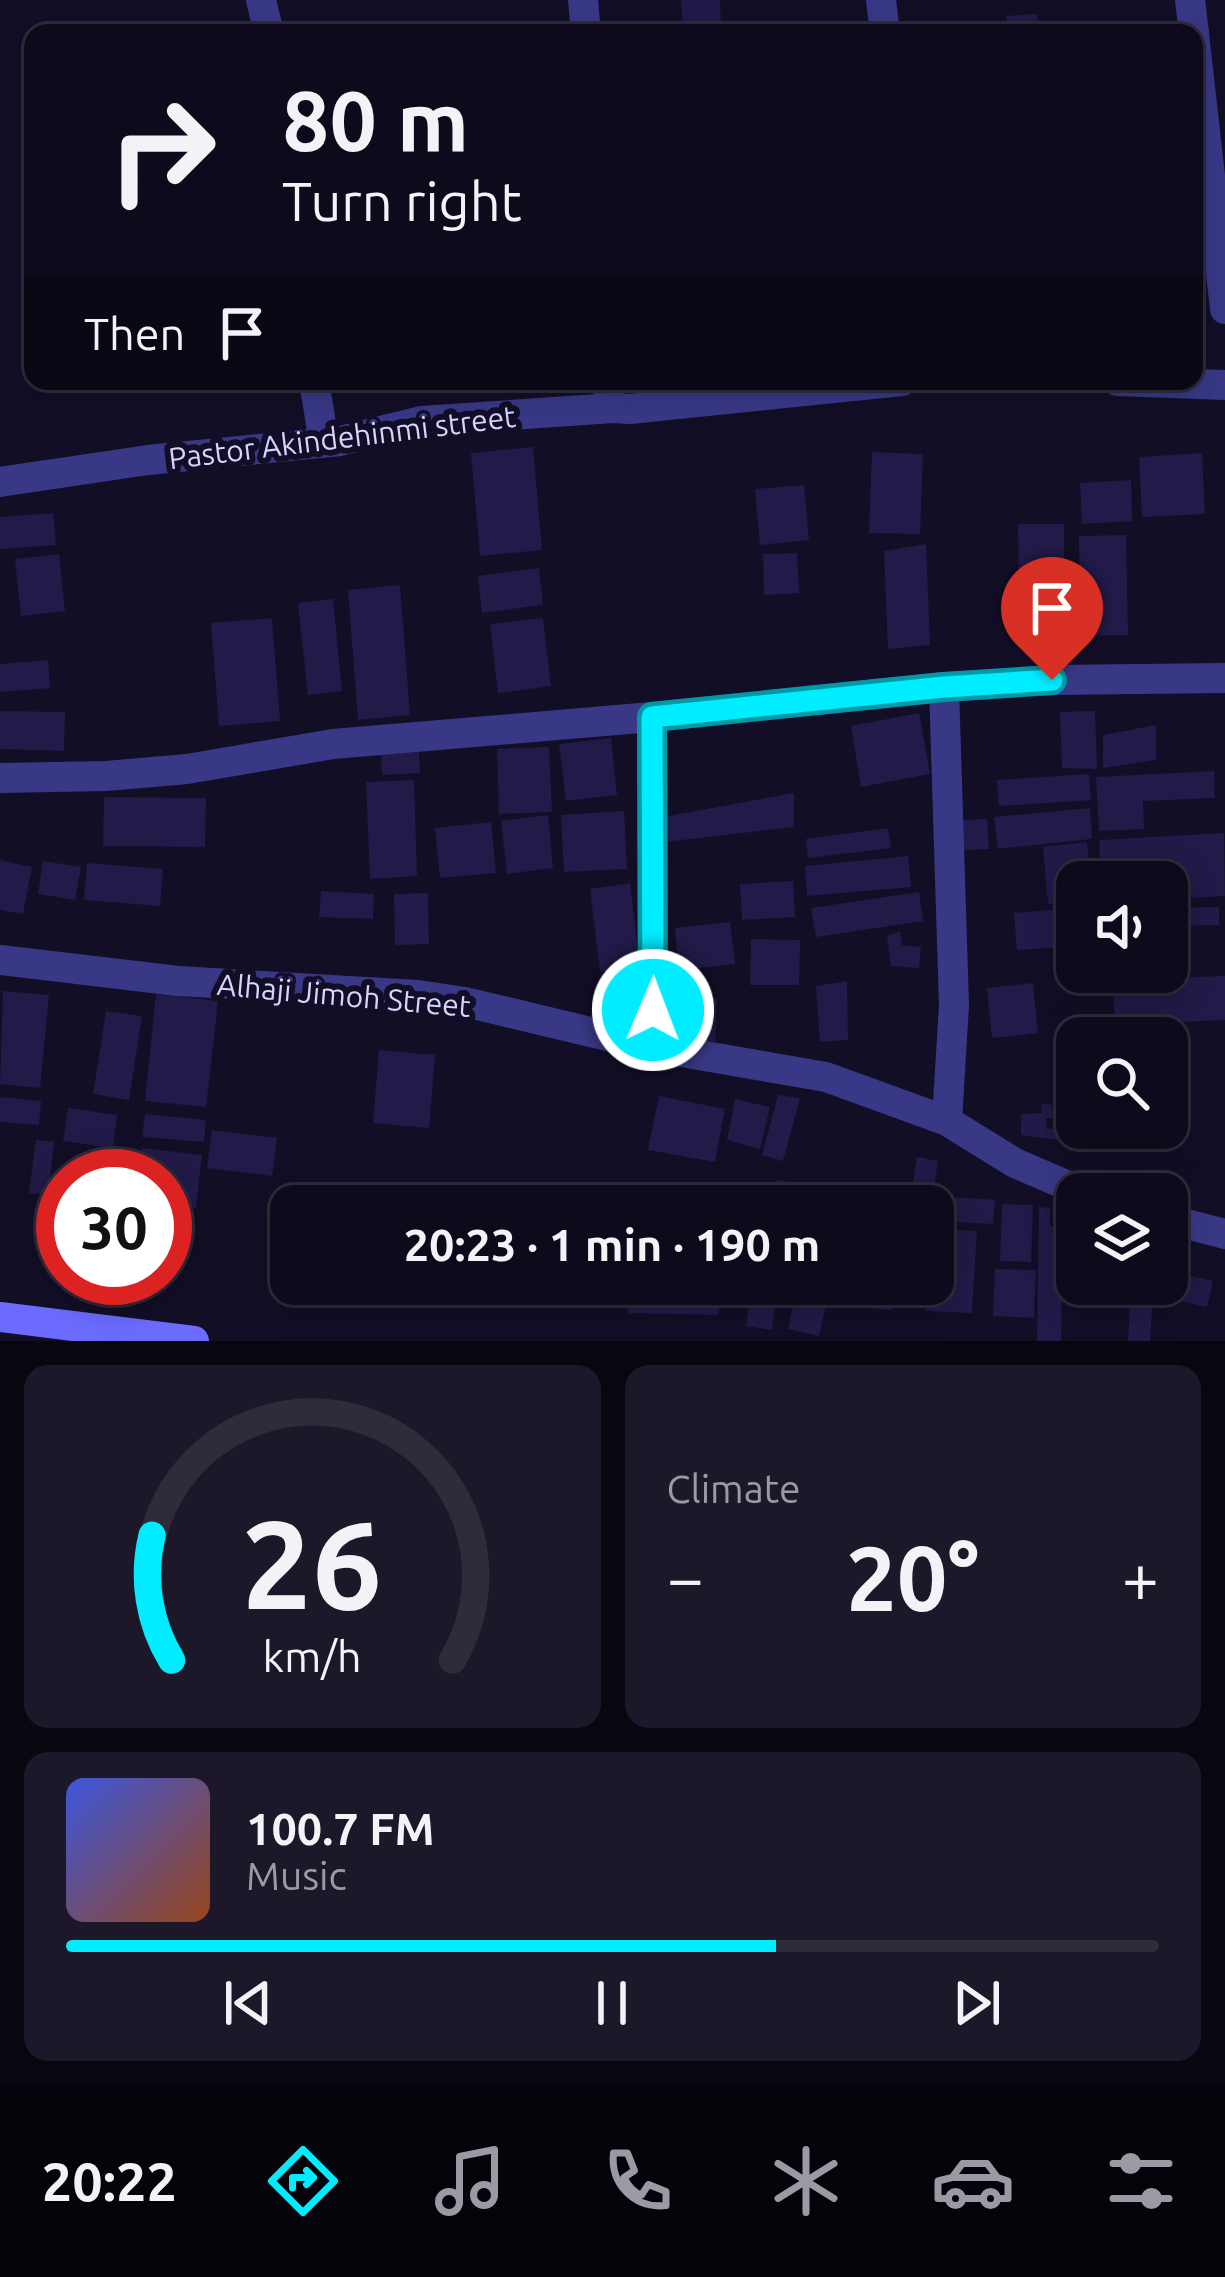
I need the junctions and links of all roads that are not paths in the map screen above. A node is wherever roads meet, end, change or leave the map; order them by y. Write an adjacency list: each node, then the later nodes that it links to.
1 (1203, 113): 2 (street)
2 (1225, 309)
3 (315, 390): 6 (street)
4 (819, 390): 5 (street, Pastor Akindehinmi street)
5 (609, 394): 6 (street, Pastor Akindehinmi street)
6 (324, 442): 7 (street, Pastor Akindehinmi street)
7 (0, 482)
8 (1225, 678): 9 (street)
9 (944, 687): 10 (street); 14 (street)
10 (652, 717): 11 (street); 13 (street)
11 (0, 778)
12 (0, 960): 13 (street, Alhaji Jimoh Street)
13 (653, 1047): 14 (street, Alhaji Jimoh Street)
14 (947, 1121): 15 (street, Alhaji Jimoh Street)
15 (1056, 1181)
16 (1188, 1224): 17 (street)
17 (1225, 1234)
18 (4, 1325): 19 (main road)
19 (194, 1341)

